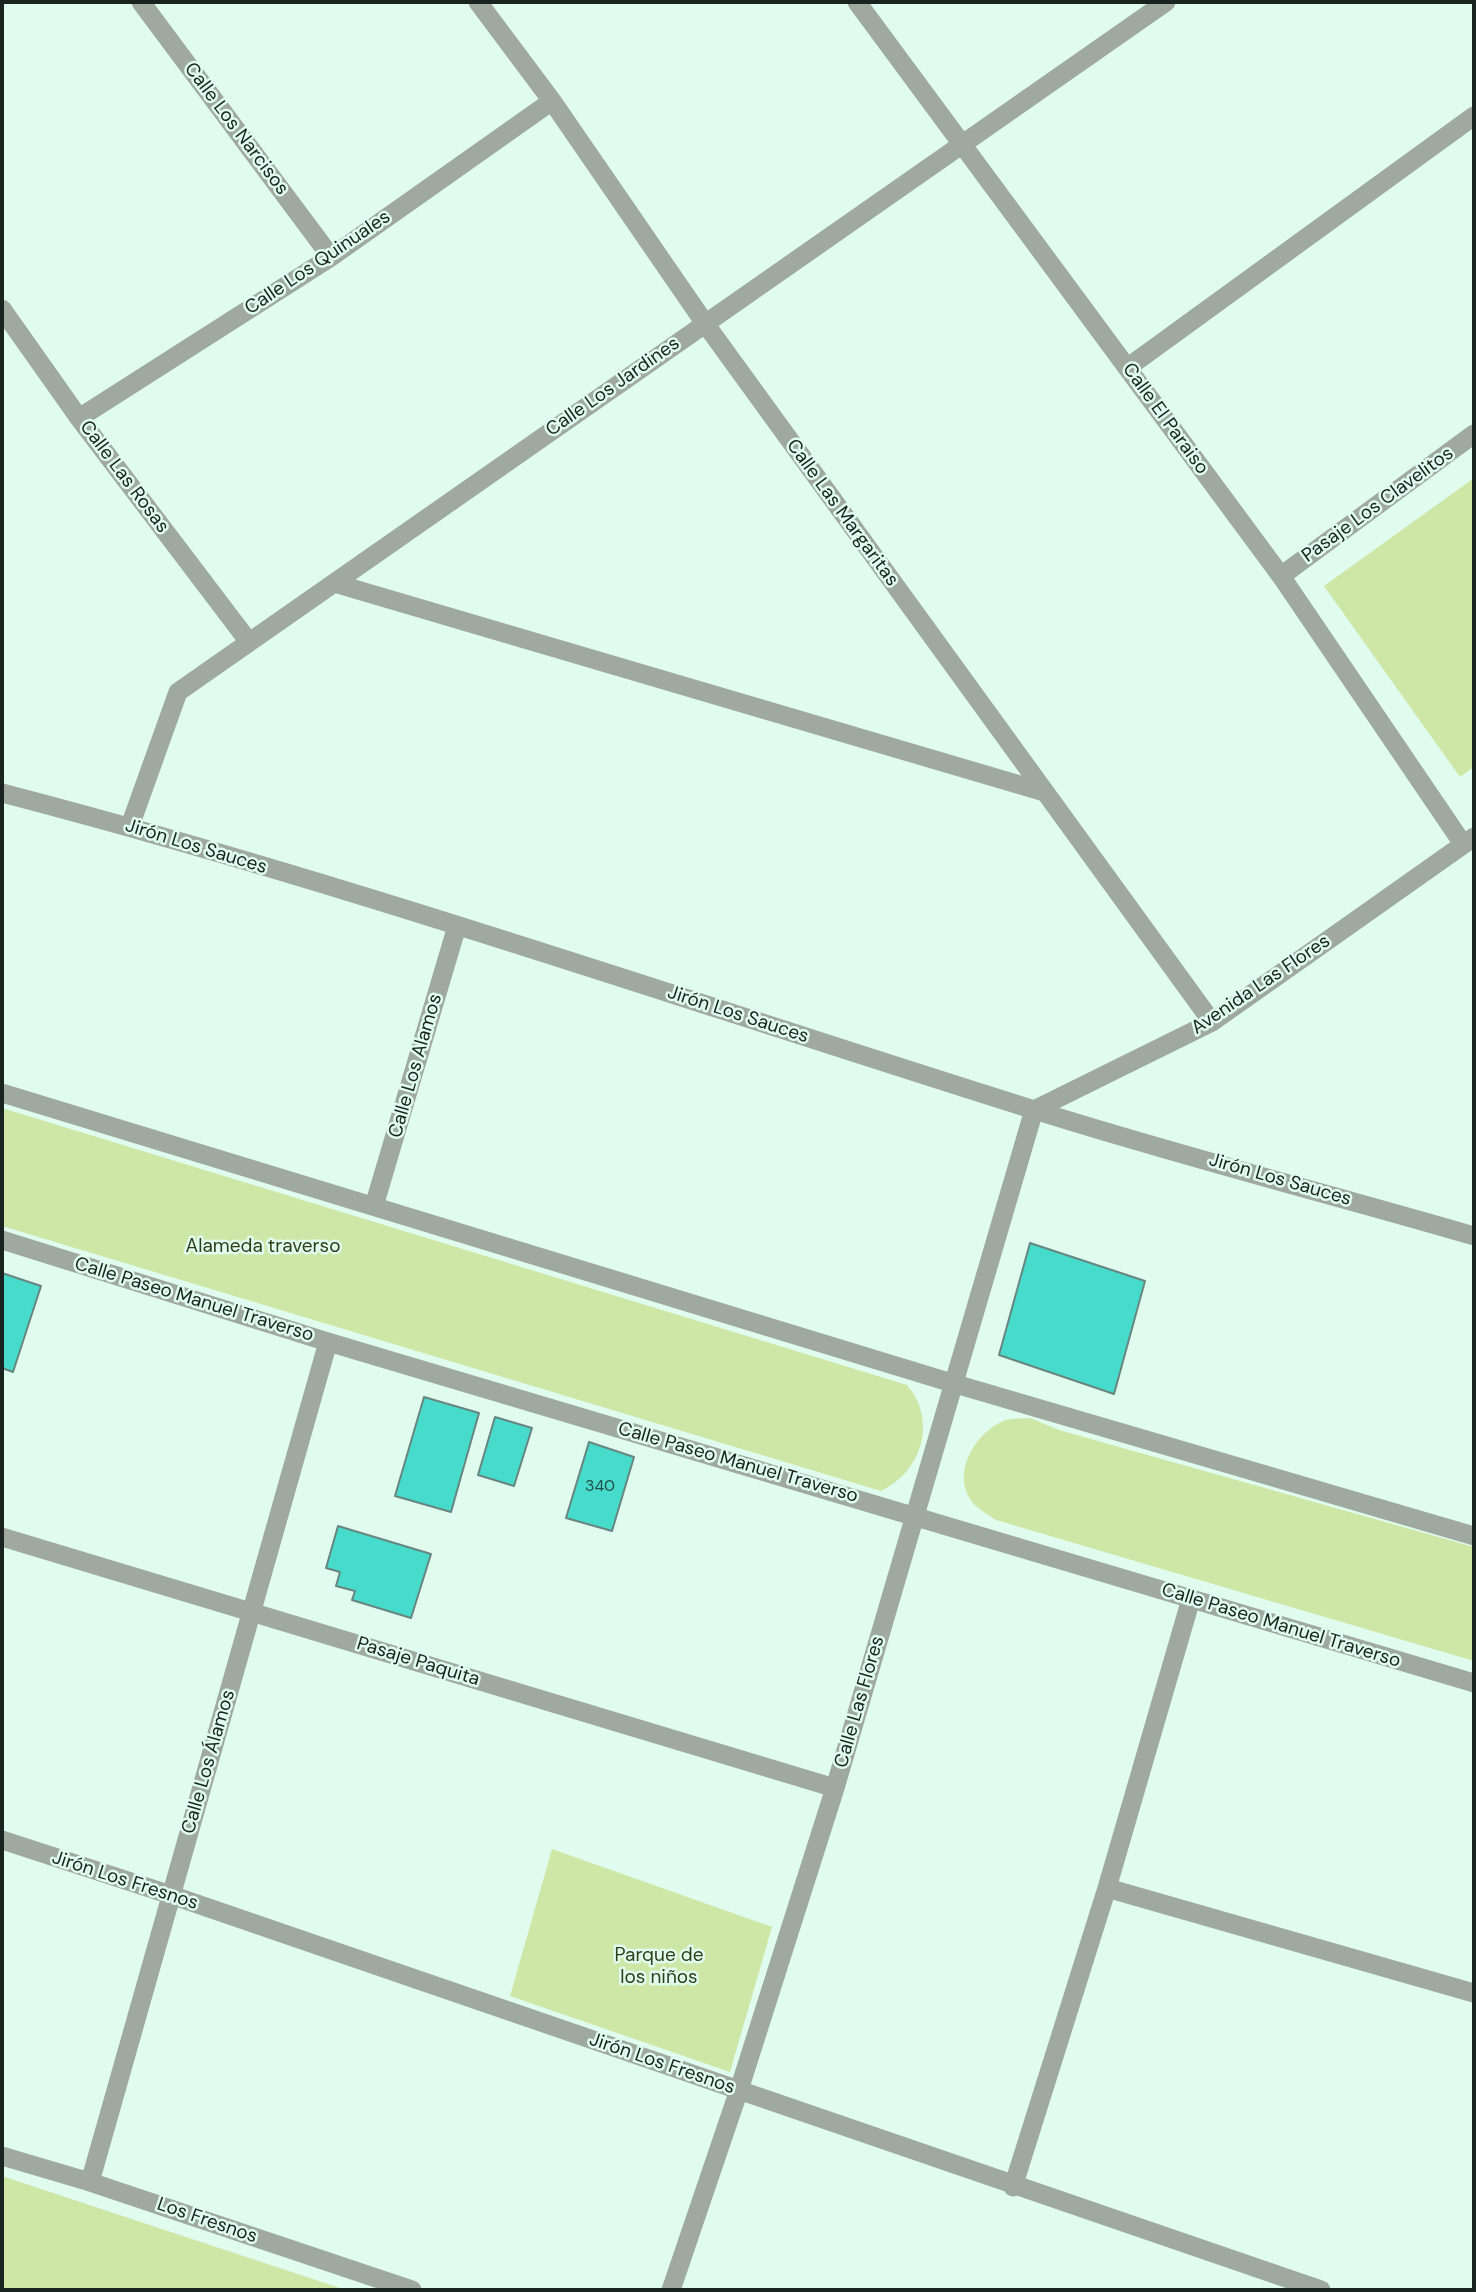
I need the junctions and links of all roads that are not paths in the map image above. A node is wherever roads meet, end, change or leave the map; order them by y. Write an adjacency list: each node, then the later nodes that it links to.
1 (141, 2): 8 (street, Calle Los Narcisos)
2 (478, 2): 5 (street, Calle Las Margaritas)
3 (857, 2): 7 (street, Calle El Paraiso)
4 (1166, 2): 7 (street, Calle Los Jardines)
5 (552, 101): 8 (street, Calle Los Quinuales); 10 (street, Calle Las Margaritas)
6 (1474, 116): 11 (street)
7 (963, 145): 10 (street, Calle Los Jardines); 11 (street, Calle El Paraiso)
8 (331, 257): 12 (street, Calle Los Quinuales)
9 (2, 309): 12 (street, Calle Las Rosas)
10 (705, 322): 15 (street, Calle Los Jardines); 17 (street, Calle Las Margaritas)
11 (1127, 368): 14 (street, Calle El Paraiso)
12 (79, 418): 16 (street, Calle Las Rosas)
13 (1474, 433): 14 (street, Pasaje Los Clavelitos)
14 (1281, 576): 20 (street, Calle El Paraiso)
15 (334, 583): 16 (street, Calle Los Jardines); 17 (street)
16 (249, 642): 19 (street, Calle Los Jardines)
17 (1044, 792): 22 (street, Calle Las Margaritas)
18 (2, 793): 19 (street, Jirón Los Sauces)
19 (130, 826): 21 (street, Jirón Los Sauces)
20 (1469, 841): 22 (street, Avenida Las Flores)
21 (457, 926): 24 (street, Jirón Los Sauces); 25 (street, Calle Los Alamos)
22 (1212, 1022): 24 (street, Avenida Las Flores)
23 (2, 1093): 25 (street)
24 (1034, 1110): 26 (street, Jirón Los Sauces); 29 (street, Calle Las Flores)
25 (374, 1206): 29 (street)
26 (1474, 1236)
27 (2, 1240): 28 (street, Calle Paseo Manuel Traverso)
28 (328, 1342): 30 (street, Calle Paseo Manuel Traverso); 34 (street, Calle Los Álamos)
29 (952, 1383): 30 (street, Calle Las Flores); 31 (street)
30 (915, 1515): 33 (street, Calle Paseo Manuel Traverso); 36 (street, Calle Las Flores)
31 (1474, 1536)
32 (2, 1537): 34 (street, Pasaje Paquita)
33 (1191, 1599): 35 (street, Calle Paseo Manuel Traverso); 38 (street)
34 (251, 1612): 36 (street, Pasaje Paquita); 39 (street, Calle Los Álamos)
35 (1474, 1684)
36 (835, 1788): 41 (street, Calle Las Flores)
37 (2, 1840): 39 (street, Jirón Los Fresnos)
38 (1107, 1888): 40 (street); 44 (street)
39 (172, 1895): 41 (street, Jirón Los Fresnos); 43 (street, Calle Los Álamos)
40 (1474, 1993)
41 (739, 2090): 44 (street, Jirón Los Fresnos); 46 (street, Calle Las Flores)
42 (2, 2156): 43 (street, Los Fresnos)
43 (90, 2182): 45 (street, Los Fresnos)
44 (1013, 2187): 47 (street, Jirón Los Fresnos)
45 (412, 2290)
46 (671, 2290)
47 (1321, 2290)

